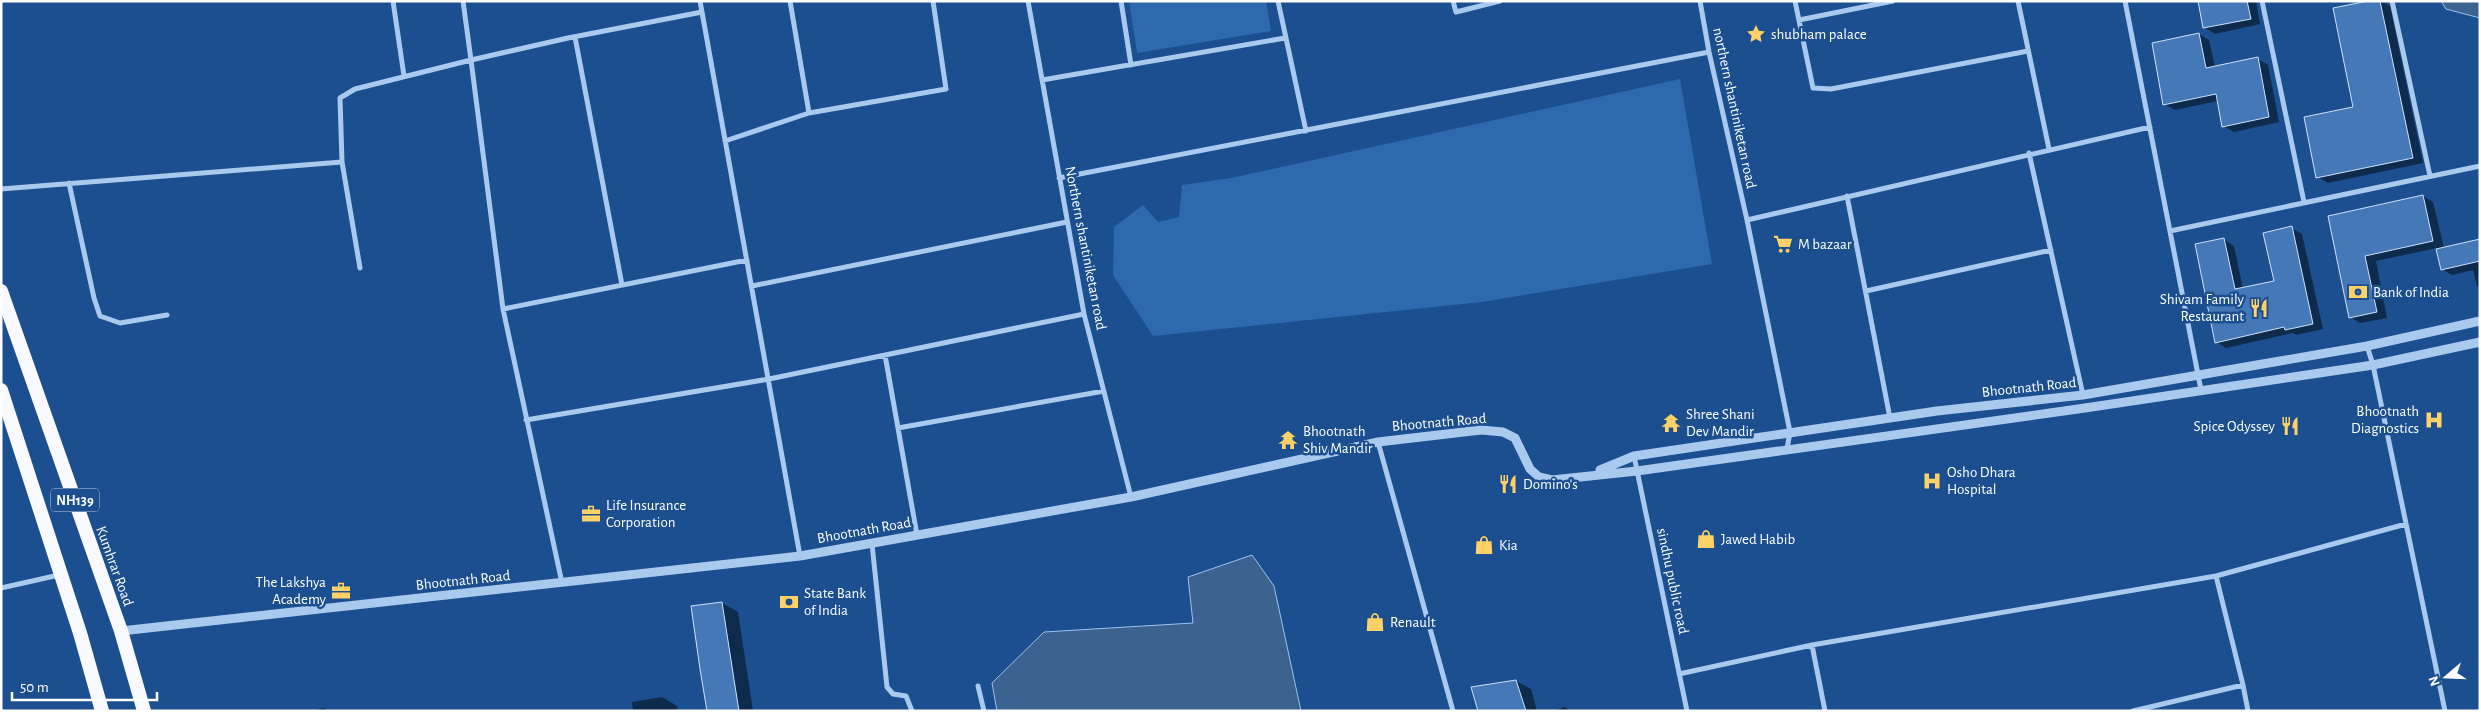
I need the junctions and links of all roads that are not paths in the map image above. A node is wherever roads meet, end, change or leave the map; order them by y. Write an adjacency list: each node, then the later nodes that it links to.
1 (394, 1): 26 (street)
2 (462, 1): 24 (street)
3 (700, 1): 18 (street)
4 (790, 1): 28 (street)
5 (932, 1): 28 (street)
6 (1028, 1): 27 (street, Northern shantiniketan road)
7 (1121, 1): 25 (street)
8 (1278, 1): 21 (street)
9 (1453, 1): 10 (street)
10 (1500, 1)
11 (1700, 1): 23 (street, northern shantiniketan road)
12 (1794, 1): 19 (street)
13 (1893, 1): 19 (street)
14 (2018, 1): 22 (street)
15 (2125, 1): 29 (street)
16 (2262, 1): 41 (street)
17 (2392, 1): 36 (street)
18 (702, 12): 20 (street); 31 (street)
19 (1799, 20): 22 (street)
20 (575, 37): 24 (street); 48 (street)
21 (1285, 38): 25 (street); 30 (street)
22 (2028, 51): 32 (street)
23 (1709, 52): 30 (street); 42 (street, northern shantiniketan road)
24 (471, 60): 26 (street); 52 (street)
25 (1131, 65): 27 (street)
26 (404, 76): 34 (street)
27 (1042, 80): 37 (street, Northern shantiniketan road)
28 (809, 113): 31 (street)
29 (2150, 127): 32 (street); 44 (street)
30 (1306, 131): 37 (street)
31 (725, 141): 46 (street)
32 (2049, 149): 33 (street)
33 (2030, 153): 40 (street); 45 (street)
34 (342, 162): 38 (street); 47 (street)
35 (2480, 166): 36 (street)
36 (2430, 176): 41 (street)
37 (1059, 178): 43 (street, Northern shantiniketan road)
38 (69, 183): 39 (street); 54 (street)
39 (1, 189)
40 (1847, 196): 42 (street); 51 (street)
41 (2304, 202): 44 (street)
42 (1747, 220): 69 (street, northern shantiniketan road)
43 (1067, 222): 49 (street); 53 (street, Northern shantiniketan road)
44 (2170, 231): 60 (street)
45 (2051, 250): 51 (street); 65 (street)
46 (747, 260): 48 (street); 49 (street)
47 (360, 268)
48 (622, 286): 52 (street)
49 (752, 286): 61 (street)
50 (1, 291): 84 (highway, Kumhrar Road / NH139)
51 (1866, 292): 66 (street)
52 (503, 309): 67 (street)
53 (1084, 314): 58 (street); 64 (street, Northern shantiniketan road)
54 (167, 316)
55 (2480, 321): 57 (street, Bhootnath Road)
56 (2480, 342): 59 (street, Bhootnath Road)
57 (2367, 346): 59 (street); 60 (street, Bhootnath Road)
58 (884, 355): 61 (street); 68 (street)
59 (2373, 365): 63 (street, Bhootnath Road); 76 (street)
60 (2199, 376): 63 (street); 65 (street, Bhootnath Road)
61 (769, 379): 67 (street); 79 (street)
62 (1, 390): 80 (highway, NH139)
63 (2201, 390): 71 (street, Bhootnath Road)
64 (1104, 391): 68 (street); 75 (street, Northern shantiniketan road)
65 (2084, 395): 66 (street, Bhootnath Road)
66 (1890, 418): 69 (street, Bhootnath Road)
67 (526, 420): 82 (street)
68 (898, 428): 77 (street)
69 (1790, 432): 71 (street); 72 (street, Bhootnath Road)
70 (1378, 442): 74 (street, Bhootnath Road); 75 (street, Bhootnath Road); 93 (street)
71 (1787, 448): 73 (street, Bhootnath Road)
72 (1634, 456): 73 (street, sindhu public road); 74 (street, Bhootnath Road)
73 (1637, 471): 74 (street, Bhootnath Road); 86 (street, sindhu public road)
74 (1581, 476)
75 (1131, 498): 77 (street, Bhootnath Road)
76 (2406, 524): 81 (street); 98 (street)
77 (917, 535): 78 (street, Bhootnath Road)
78 (872, 544): 79 (street, Bhootnath Road); 91 (street)
79 (800, 556): 82 (street, Bhootnath Road)
80 (61, 575): 83 (street); 89 (highway, NH139)
81 (2216, 576): 85 (street); 87 (street)
82 (562, 583): 84 (street, Bhootnath Road)
83 (1, 588)
84 (121, 631): 90 (highway, Kumhrar Road / NH139)
85 (1812, 646): 86 (street); 95 (street)
86 (1680, 674): 94 (street, sindhu public road)
87 (2243, 685): 96 (street); 97 (street)
88 (978, 686): 92 (street)
89 (102, 711)
90 (144, 711)
91 (912, 711)
92 (984, 711)
93 (1453, 711)
94 (1687, 711)
95 (1825, 711)
96 (2133, 711)
97 (2248, 711)
98 (2445, 711)

